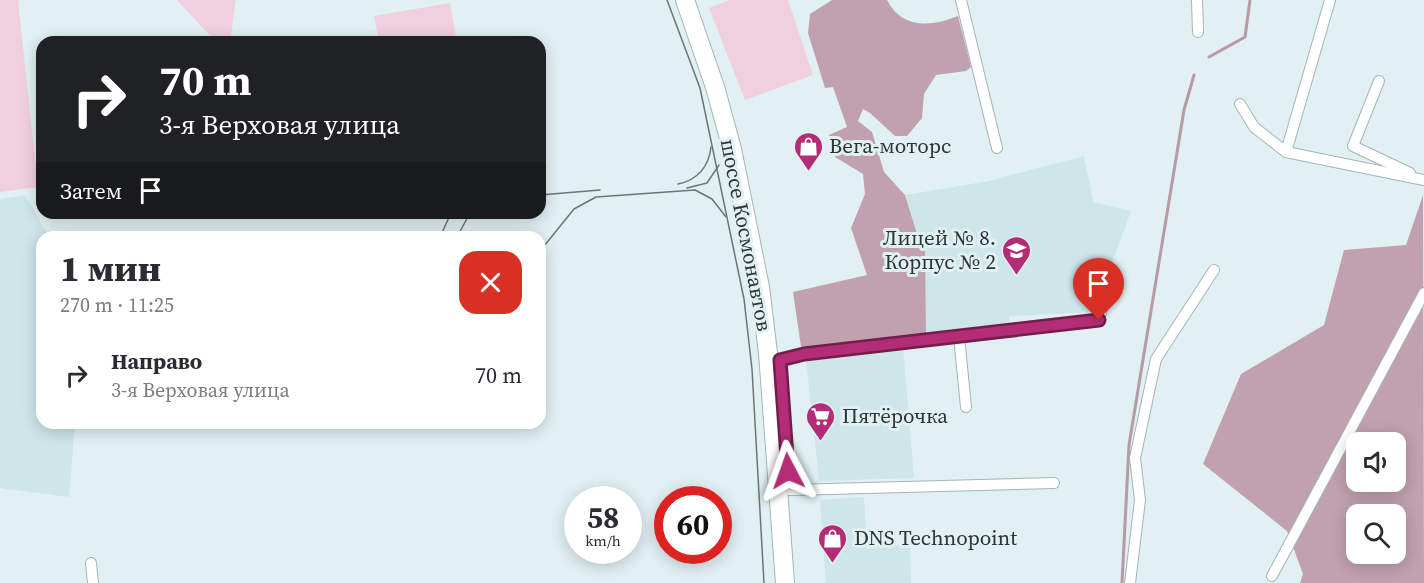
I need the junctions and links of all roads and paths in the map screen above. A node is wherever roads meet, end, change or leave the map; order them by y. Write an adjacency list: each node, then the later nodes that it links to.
1 (685, 0): 23 (main road, шоссе Космонавтов)
2 (697, 0): 16 (main road, шоссе Космонавтов)
3 (961, 0): 9 (street)
4 (1197, 0): 6 (street)
5 (1330, 0): 10 (street)
6 (1198, 32)
7 (1379, 81): 11 (street)
8 (1240, 104): 10 (street)
9 (997, 148)
10 (1286, 153): 11 (street)
11 (1424, 180)
12 (1214, 270): 25 (street)
13 (1424, 293): 21 (street)
14 (1106, 294): 15 (street)
15 (959, 337): 16 (street); 17 (street)
16 (780, 360): 19 (main road, шоссе Космонавтов)
17 (966, 407)
18 (1054, 483): 19 (street)
19 (790, 490): 24 (main road, шоссе Космонавтов)
20 (91, 563): 22 (street)
21 (1272, 576)
22 (93, 583)
23 (785, 583)
24 (797, 583)
25 (1130, 583)

